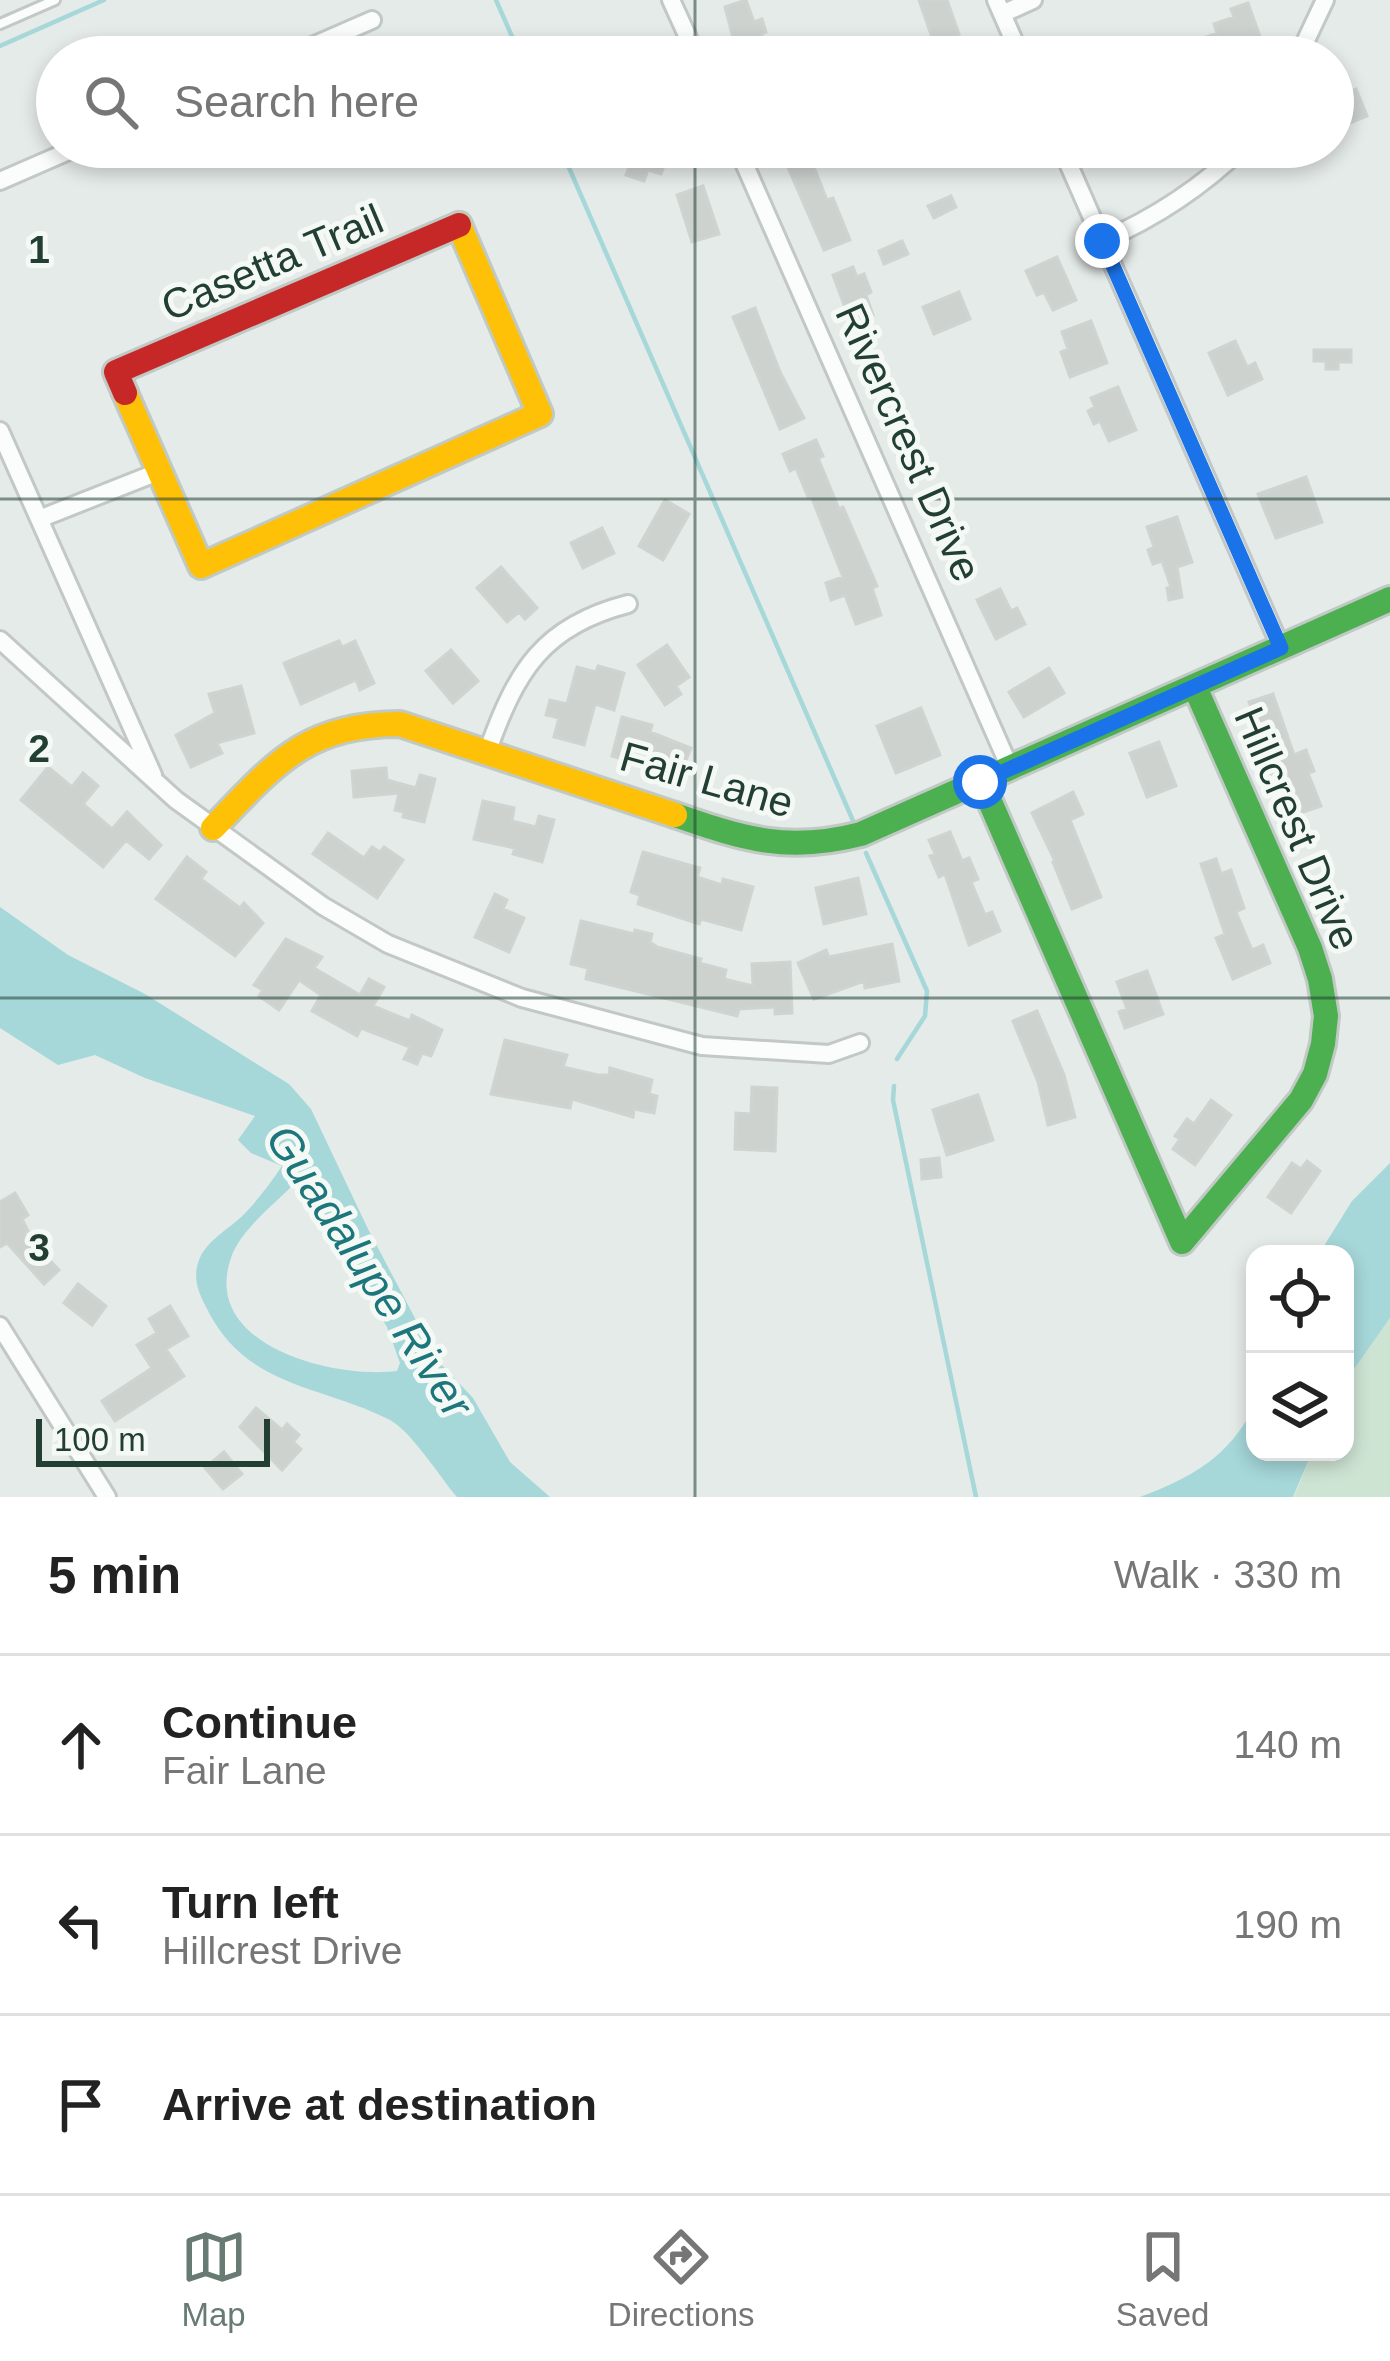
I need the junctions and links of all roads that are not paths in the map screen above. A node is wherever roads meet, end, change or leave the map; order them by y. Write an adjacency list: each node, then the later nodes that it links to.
1 (29, 0): 7 (lane)
2 (55, 0): 7 (lane)
3 (671, 0): 11 (street)
4 (1033, 0): 6 (street)
5 (1325, 0): 13 (street)
6 (999, 7): 12 (street)
7 (34, 11): 9 (lane)
8 (372, 20): 10 (street)
9 (0, 26)
10 (335, 36)
11 (687, 36)
12 (1012, 36)
13 (1308, 36)
14 (36, 165): 18 (street)
15 (746, 168): 29 (street, Rivercrest Drive)
16 (1070, 168): 19 (street, Hillcrest Drive)
17 (1221, 168): 19 (street)
18 (0, 181)
19 (1102, 241): 26 (street, Hillcrest Drive)
20 (0, 431): 22 (street)
21 (158, 472): 21 (street, Casetta Trail); 22 (street)
22 (39, 519): 31 (street)
23 (1390, 599): 26 (street, Fair Lane)
24 (628, 604): 28 (street)
25 (0, 640): 31 (street)
26 (1281, 648): 27 (street, Fair Lane)
27 (1195, 686): 29 (street, Fair Lane); 30 (street, Hillcrest Drive)
28 (488, 750): 30 (street, Fair Lane); 32 (street, Fair Lane)
29 (1010, 768): 30 (street, Fair Lane)
30 (980, 782)
31 (157, 783): 32 (street)
32 (213, 828): 33 (street)
33 (860, 1043)
34 (0, 1326): 35 (street)
35 (105, 1496)

